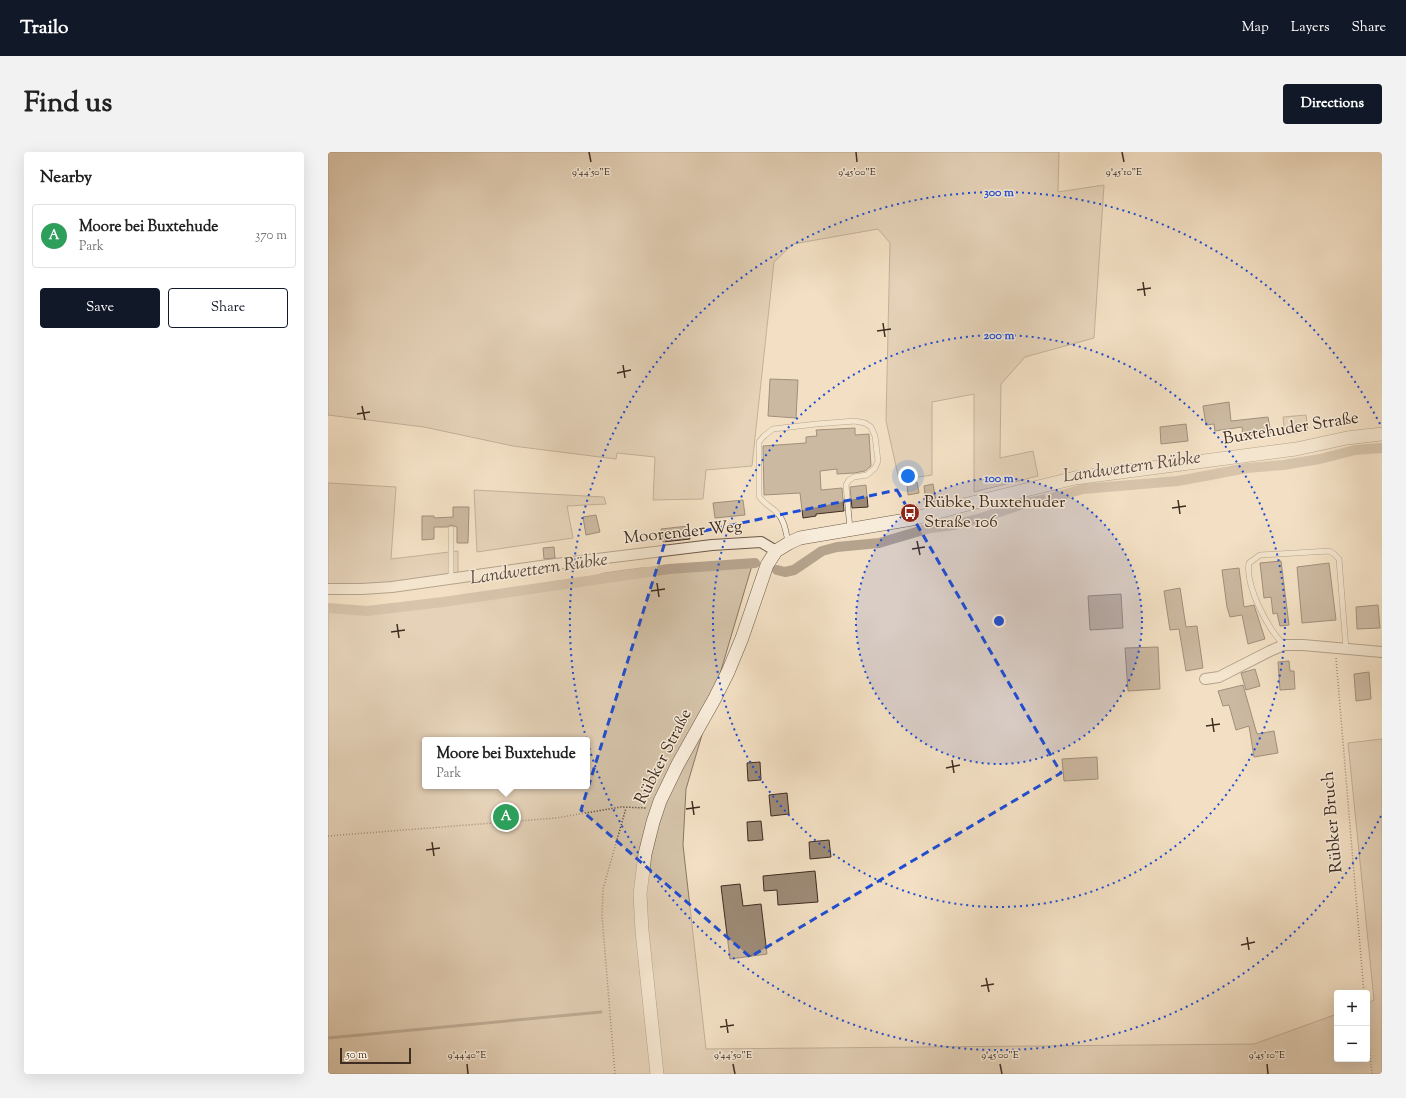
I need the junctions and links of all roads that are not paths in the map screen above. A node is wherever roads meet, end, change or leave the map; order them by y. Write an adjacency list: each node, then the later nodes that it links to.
1 (1382, 434): 3 (street, Buxtehuder Straße)
2 (451, 529): 6 (lane)
3 (850, 530): 4 (street, Buxtehuder Straße); 4 (lane)
4 (789, 543): 5 (street, Buxtehuder Straße)
5 (776, 551): 6 (street, Moorender Weg); 8 (street, Buxtehuder Straße)
6 (451, 578): 7 (street, Moorender Weg)
7 (328, 589)
8 (752, 608): 13 (street, Rübker Straße)
9 (1284, 646): 10 (street); 10 (lane); 12 (street)
10 (1346, 649): 11 (street)
11 (1382, 652)
12 (1205, 679)
13 (657, 1074)

